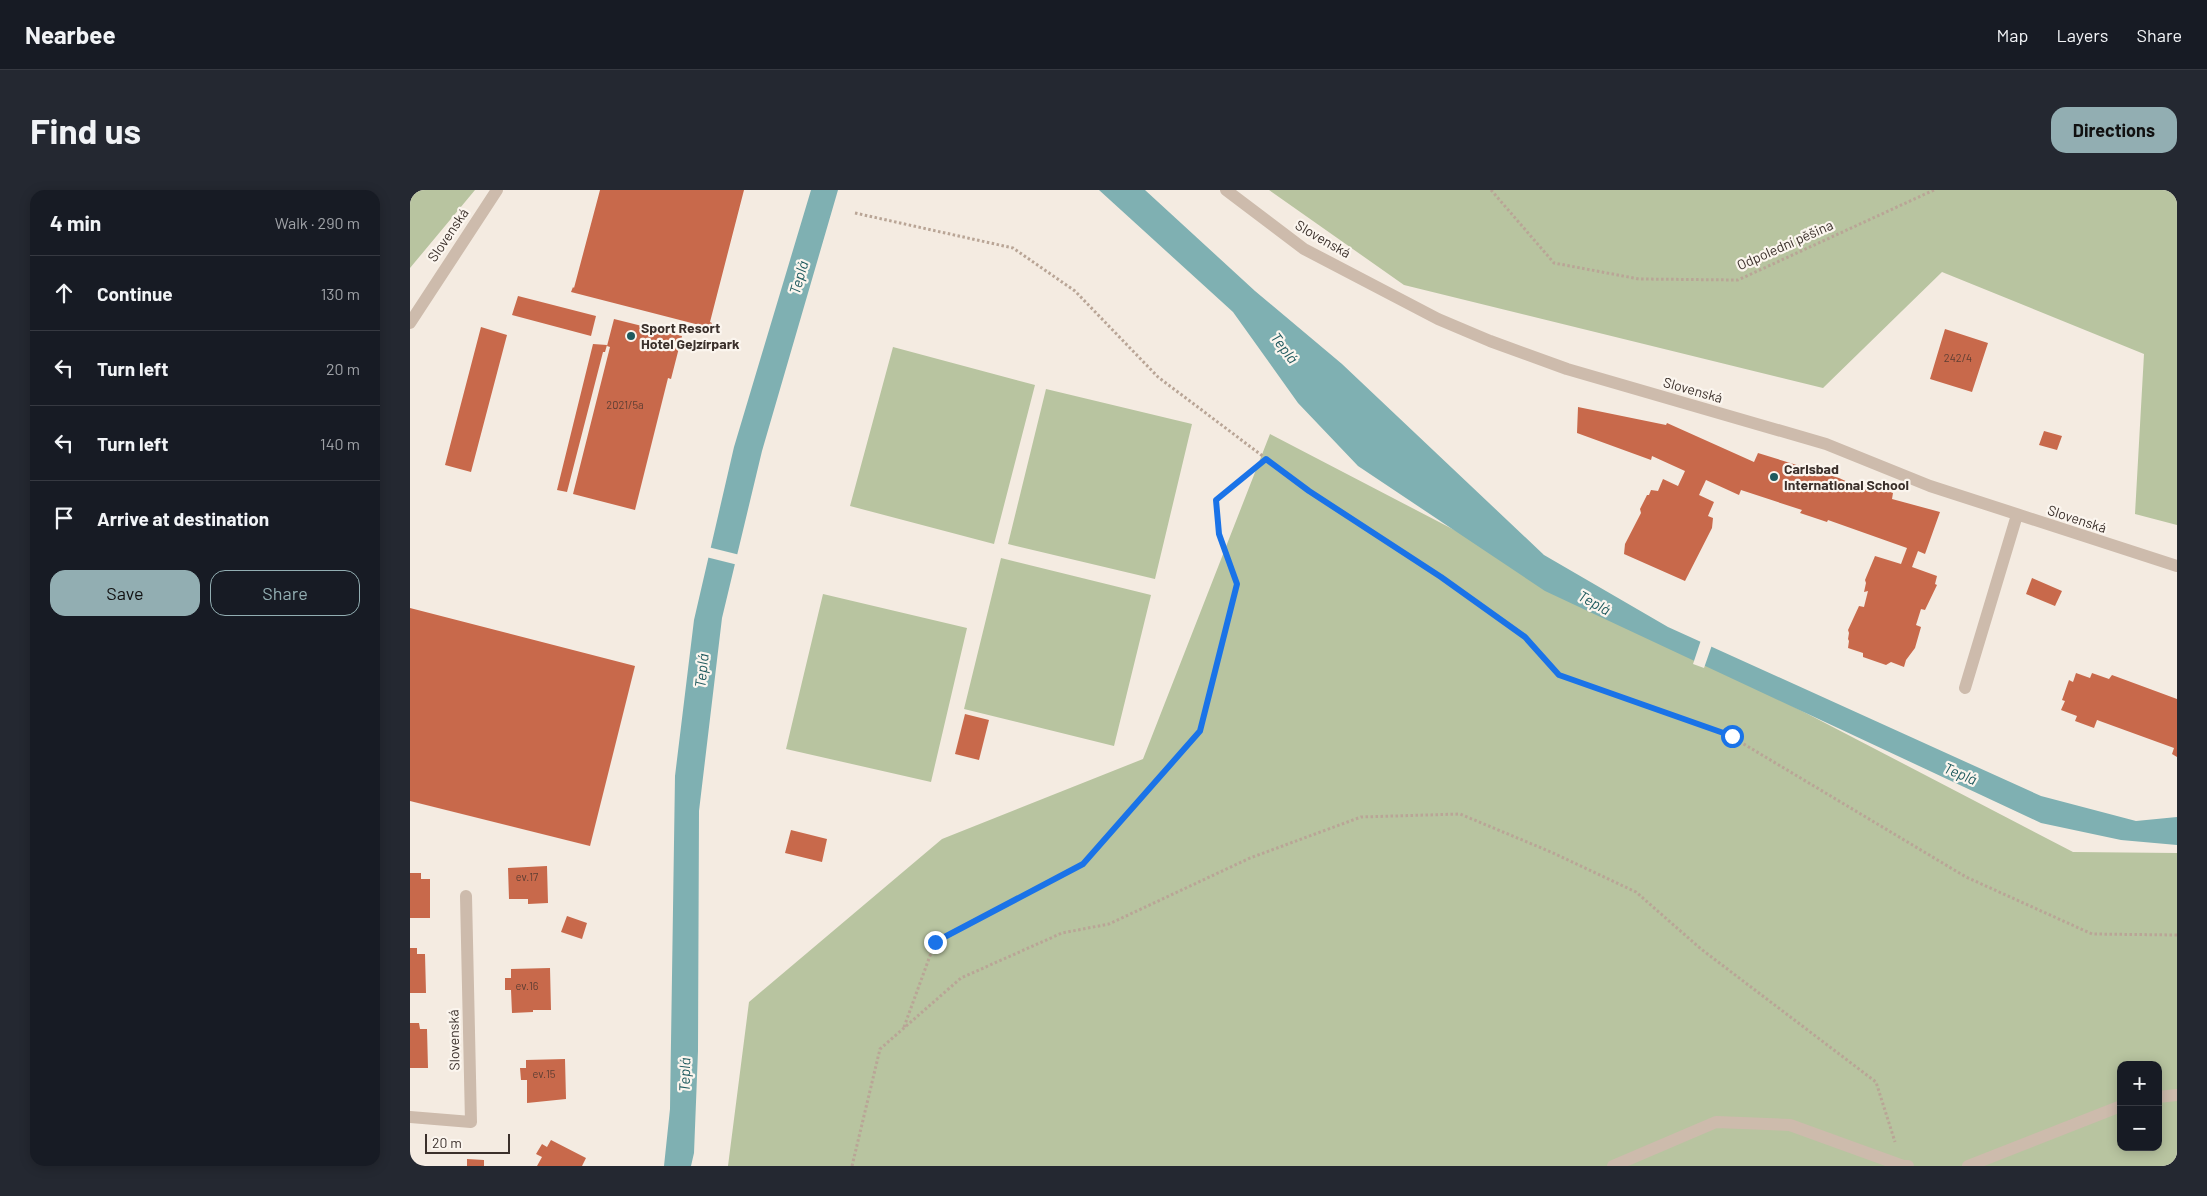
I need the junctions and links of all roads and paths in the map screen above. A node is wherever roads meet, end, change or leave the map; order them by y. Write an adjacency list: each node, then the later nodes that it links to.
1 (497, 190): 6 (street, Slovenská)
2 (1226, 190): 8 (street, Slovenská)
3 (1491, 190): 4 (path, Odpolední pěšina)
4 (1934, 190)
5 (855, 213): 7 (path)
6 (410, 323)
7 (1266, 459): 12 (path); 13 (path)
8 (2017, 515): 9 (street, Slovenská); 10 (street)
9 (2177, 566)
10 (1964, 688)
11 (466, 896): 17 (street, Slovenská)
12 (2177, 936)
13 (904, 1028): 18 (path); 20 (path)
14 (2177, 1094): 15 (street)
15 (2162, 1096)
16 (2117, 1108): 22 (street)
17 (410, 1116)
18 (852, 1166)
19 (1613, 1166): 20 (street)
20 (1903, 1166): 21 (street)
21 (1908, 1166)
22 (1968, 1166)

